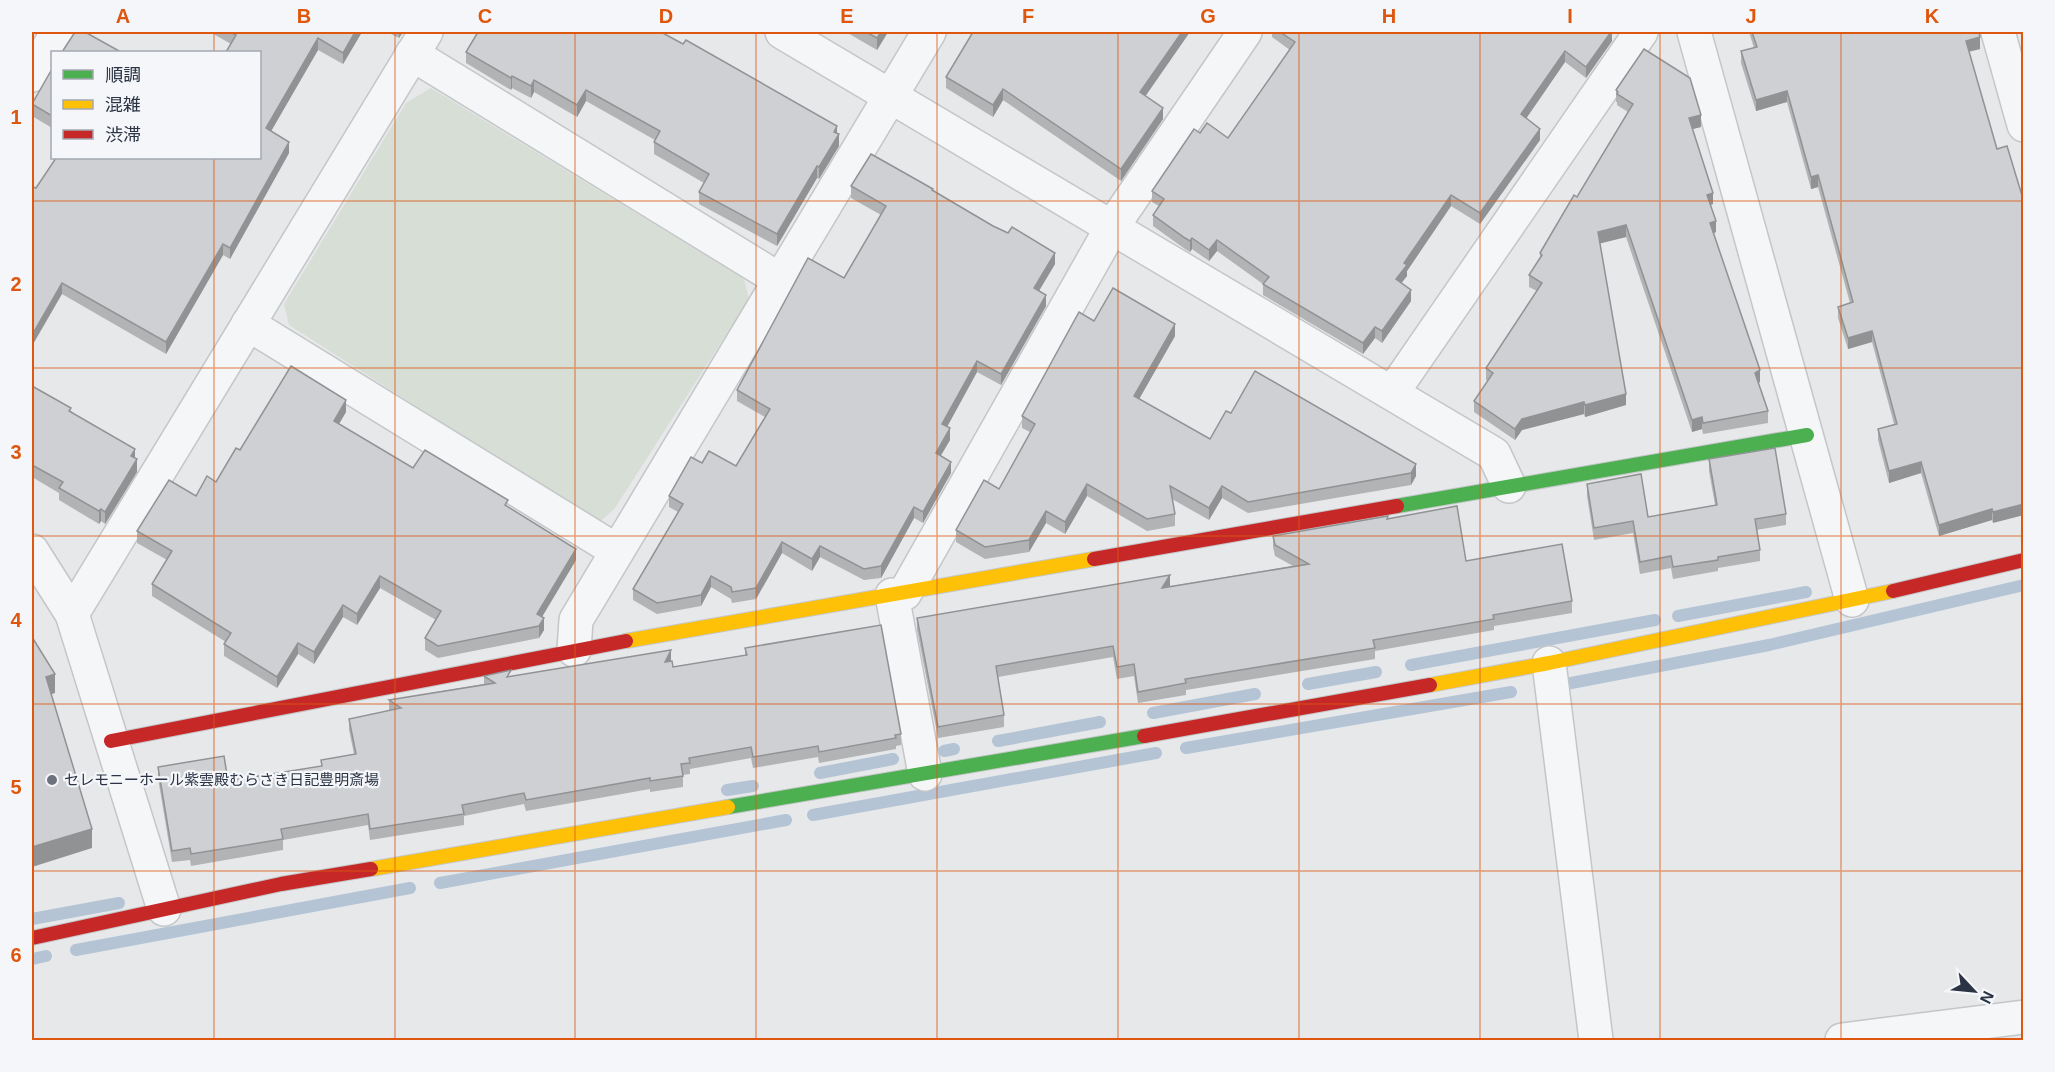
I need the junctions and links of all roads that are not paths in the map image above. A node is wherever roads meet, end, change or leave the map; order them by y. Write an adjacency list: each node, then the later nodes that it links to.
1 (58, 32): 9 (street)
2 (782, 32): 10 (street)
3 (929, 32): 10 (street)
4 (1245, 32): 12 (street)
5 (1641, 32): 15 (street)
6 (1694, 32): 16 (street)
7 (1998, 32): 11 (street)
8 (419, 43): 13 (street); 14 (street)
9 (32, 75)
10 (891, 96): 12 (street); 13 (street)
11 (2024, 125)
12 (1112, 227): 15 (street); 21 (street)
13 (780, 280): 18 (street)
14 (248, 324): 18 (street); 23 (street)
15 (1392, 393): 17 (street)
16 (1807, 435): 17 (street); 22 (street)
17 (1509, 486): 21 (street)
18 (617, 550): 24 (street)
19 (32, 551): 23 (street)
20 (2024, 560): 22 (street)
21 (899, 594): 24 (street); 27 (street)
22 (1852, 600): 25 (street)
23 (72, 614): 26 (street)
24 (574, 650): 26 (street)
25 (1549, 663): 27 (street); 31 (street)
26 (111, 741): 28 (street)
27 (925, 774): 28 (street)
28 (164, 909): 29 (street)
29 (32, 938)
30 (2024, 1017): 32 (street)
31 (1596, 1041)
32 (1842, 1041)

